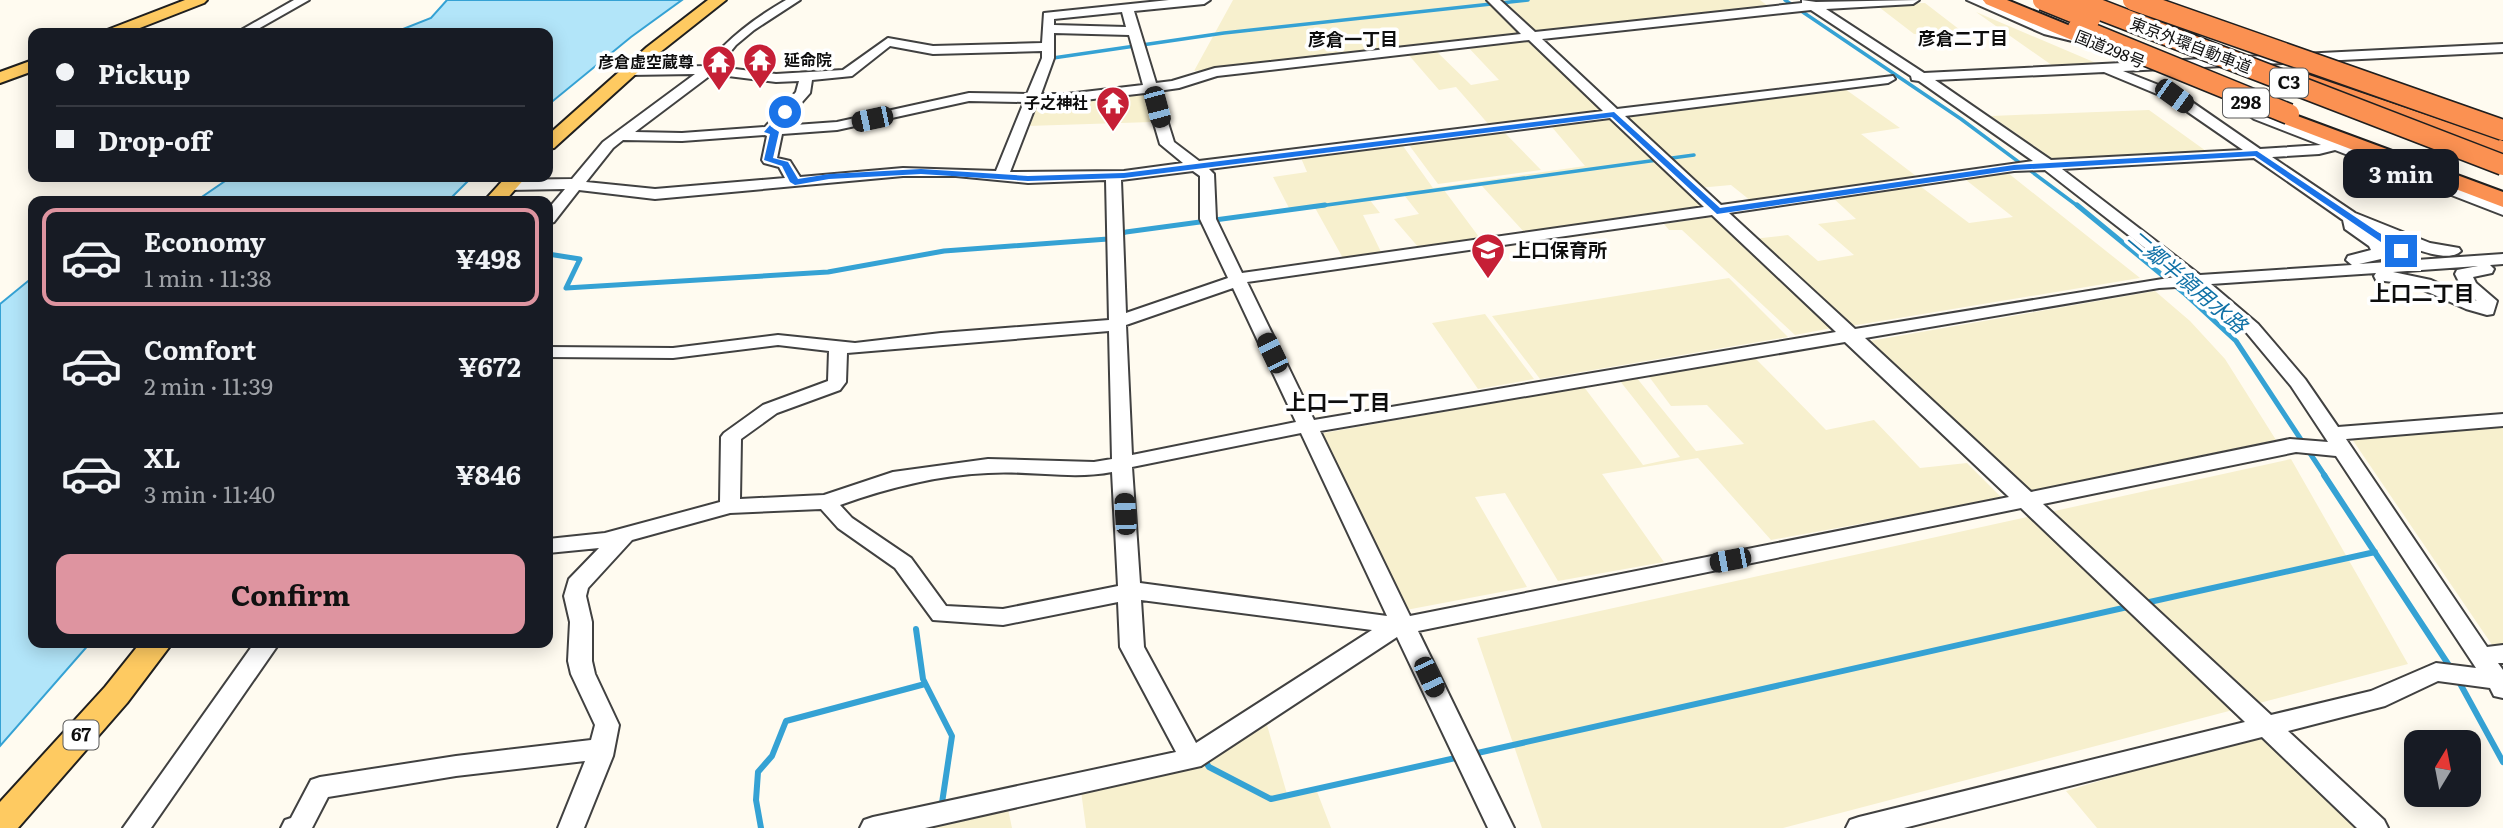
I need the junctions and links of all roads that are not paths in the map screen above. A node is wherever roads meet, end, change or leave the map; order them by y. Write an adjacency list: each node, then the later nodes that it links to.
1 (199, 0): 20 (main road)
2 (303, 0): 21 (street)
3 (718, 0): 33 (main road)
4 (794, 0): 32 (street)
5 (1204, 0): 18 (street)
6 (1493, 0): 25 (street)
7 (1913, 0): 17 (street)
8 (1973, 0): 24 (street)
9 (1992, 0): 24 (highway, 国道298号 / 298)
10 (2008, 0): 24 (highway)
11 (2045, 0): 46 (highway, bridge)
12 (2075, 0): 50 (highway, 東京外環自動車道 / C3, bridge)
13 (2092, 0): 28 (highway, 東京外環自動車道 / C3)
14 (2122, 0): 19 (highway)
15 (2133, 0): 45 (highway, bridge)
16 (2146, 0): 19 (street)
17 (1807, 3): 25 (street); 35 (street)
18 (1126, 5): 22 (street); 23 (street)
19 (2188, 24): 28 (highway)
20 (126, 28)
21 (251, 28)
22 (1049, 29): 23 (street); 26 (street)
23 (1134, 31): 38 (street)
24 (2082, 32): 29 (highway, 国道298号 / 298); 46 (highway, bridge); 61 (highway, bridge)
25 (1531, 36): 38 (street); 41 (street)
26 (1049, 47): 34 (street); 39 (street)
27 (2503, 48): 28 (street)
28 (2284, 63): 29 (street); 45 (highway); 45 (highway)
29 (2150, 65): 31 (street); 40 (highway, 国道298号 / 298)
30 (28, 67): 36 (main road)
31 (2103, 68): 35 (street); 48 (street)
32 (709, 70): 33 (street); 34 (street); 43 (street)
33 (629, 71): 44 (main road)
34 (806, 76): 42 (street)
35 (1922, 77): 37 (street); 49 (street)
36 (0, 78)
37 (1888, 80): 41 (street)
38 (1152, 88): 39 (street); 51 (street)
39 (1033, 97): 42 (street); 53 (street)
40 (2238, 100): 47 (street); 61 (highway, 国道298号 / 298)
41 (1614, 114): 51 (street); 63 (street)
42 (771, 132): 43 (street); 58 (street)
43 (619, 136): 59 (street)
44 (553, 139)
45 (2503, 140)
46 (2409, 141): 52 (highway); 55 (highway)
47 (2335, 146): 48 (street); 62 (street)
48 (2257, 153): 49 (street); 65 (street)
49 (2048, 165): 63 (street); 71 (street)
50 (2503, 165)
51 (1198, 167): 54 (street); 72 (street)
52 (2503, 174)
53 (1001, 176): 54 (street); 58 (street)
54 (1113, 176): 75 (street)
55 (2503, 181)
56 (511, 182): 60 (main road)
57 (527, 182): 59 (street)
58 (795, 182): 59 (street)
59 (573, 185): 64 (street)
60 (498, 196)
61 (2503, 198)
62 (2503, 210)
63 (1717, 211): 72 (street); 76 (street)
64 (553, 212)
65 (2351, 217): 66 (street); 68 (street); 70 (street)
66 (2503, 249)
67 (2503, 259): 68 (street)
68 (2418, 263): 70 (street); 73 (street)
69 (2503, 268): 73 (street)
70 (2323, 271): 71 (street); 73 (street)
71 (2194, 279): 76 (street); 81 (street)
72 (1237, 280): 75 (street); 80 (street)
73 (2487, 310): 74 (street)
74 (2503, 321)
75 (1117, 323): 77 (street); 82 (street)
76 (1849, 335): 80 (street); 83 (street)
77 (838, 346): 78 (street); 85 (street)
78 (553, 352)
79 (2503, 420): 81 (street)
80 (1308, 426): 82 (street); 89 (street)
81 (2338, 442): 83 (street); 92 (street)
82 (1122, 464): 84 (street); 88 (street)
83 (2026, 501): 89 (street); 94 (street)
84 (825, 502): 85 (street); 88 (street)
85 (730, 506): 86 (street)
86 (624, 535): 87 (street); 95 (street)
87 (553, 545)
88 (1129, 591): 89 (street); 96 (street)
89 (1403, 625): 96 (street); 102 (street)
90 (153, 648): 97 (main road, 67)
91 (264, 648): 98 (street)
92 (2492, 654): 93 (street)
93 (2500, 685): 94 (street)
94 (2267, 727): 103 (street); 104 (street)
95 (602, 749): 99 (street); 100 (street)
96 (1192, 759): 101 (street)
97 (0, 825)
98 (136, 828)
99 (294, 828)
100 (571, 828)
101 (873, 828)
102 (1501, 828)
103 (1859, 828)
104 (2375, 828)

